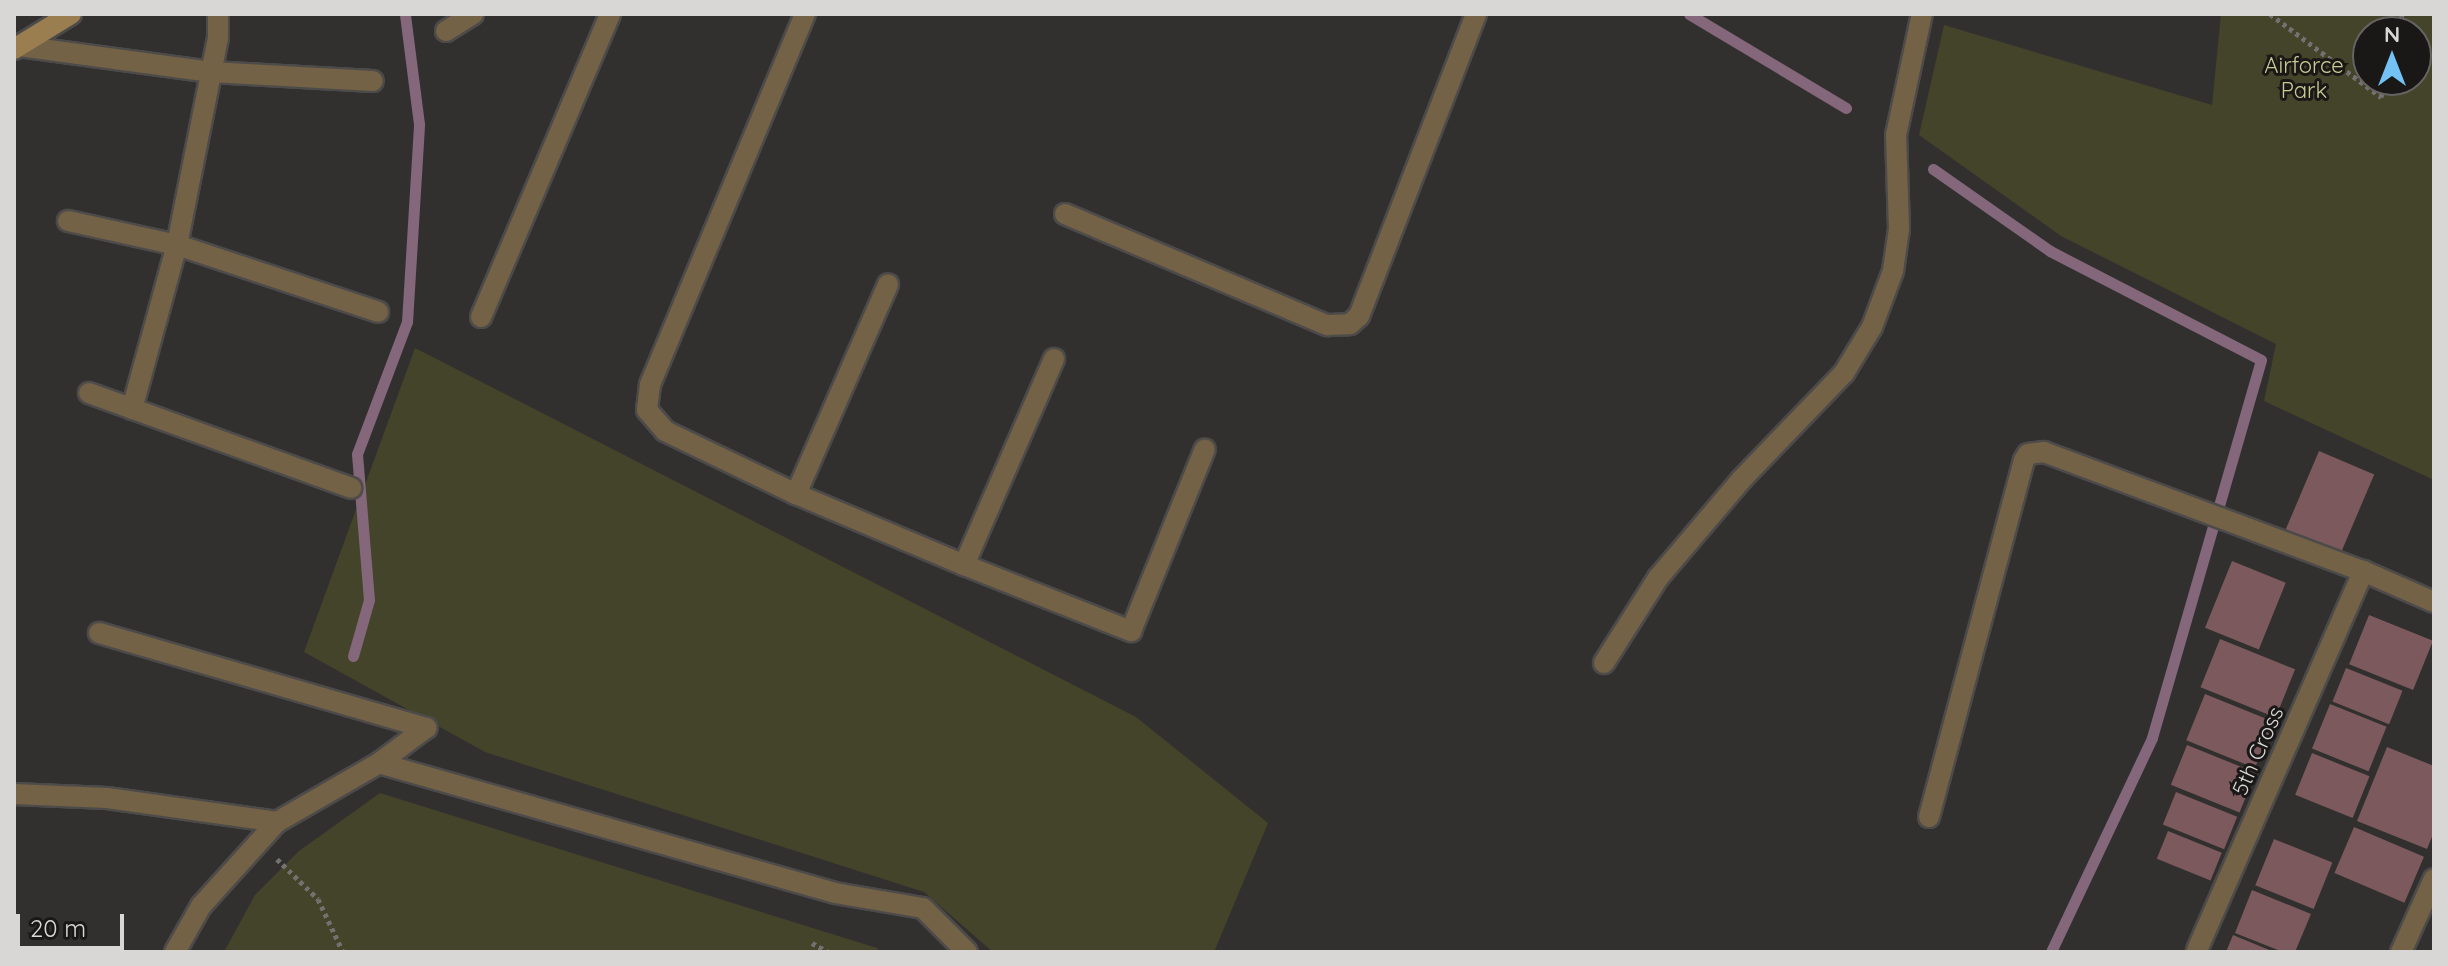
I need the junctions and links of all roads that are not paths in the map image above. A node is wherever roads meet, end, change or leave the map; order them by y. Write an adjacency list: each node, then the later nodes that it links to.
1 (71, 14): 9 (street)
2 (218, 14): 10 (street)
3 (473, 14): 8 (street)
4 (610, 14): 17 (street)
5 (805, 14): 23 (street)
6 (1476, 14): 12 (street)
7 (1922, 14): 28 (street)
8 (446, 31)
9 (17, 48): 10 (street)
10 (211, 72): 11 (street); 14 (street)
11 (373, 81)
12 (1065, 214)
13 (68, 221): 14 (street)
14 (177, 245): 16 (street); 20 (street)
15 (888, 284): 23 (street)
16 (378, 312)
17 (481, 317)
18 (1054, 359): 24 (street)
19 (89, 393): 20 (street)
20 (132, 409): 22 (street)
21 (1205, 449): 24 (street)
22 (351, 488)
23 (796, 494): 24 (street)
24 (964, 565)
25 (2363, 571): 26 (street); 31 (street); 34 (street, 5th Cross)
26 (2434, 602)
27 (99, 633): 29 (street)
28 (1604, 663)
29 (379, 763): 32 (street); 36 (street)
30 (14, 794): 32 (street)
31 (1929, 817)
32 (277, 822): 35 (street)
33 (2434, 879): 37 (street)
34 (2197, 950)
35 (175, 952)
36 (967, 952)
37 (2401, 952)

